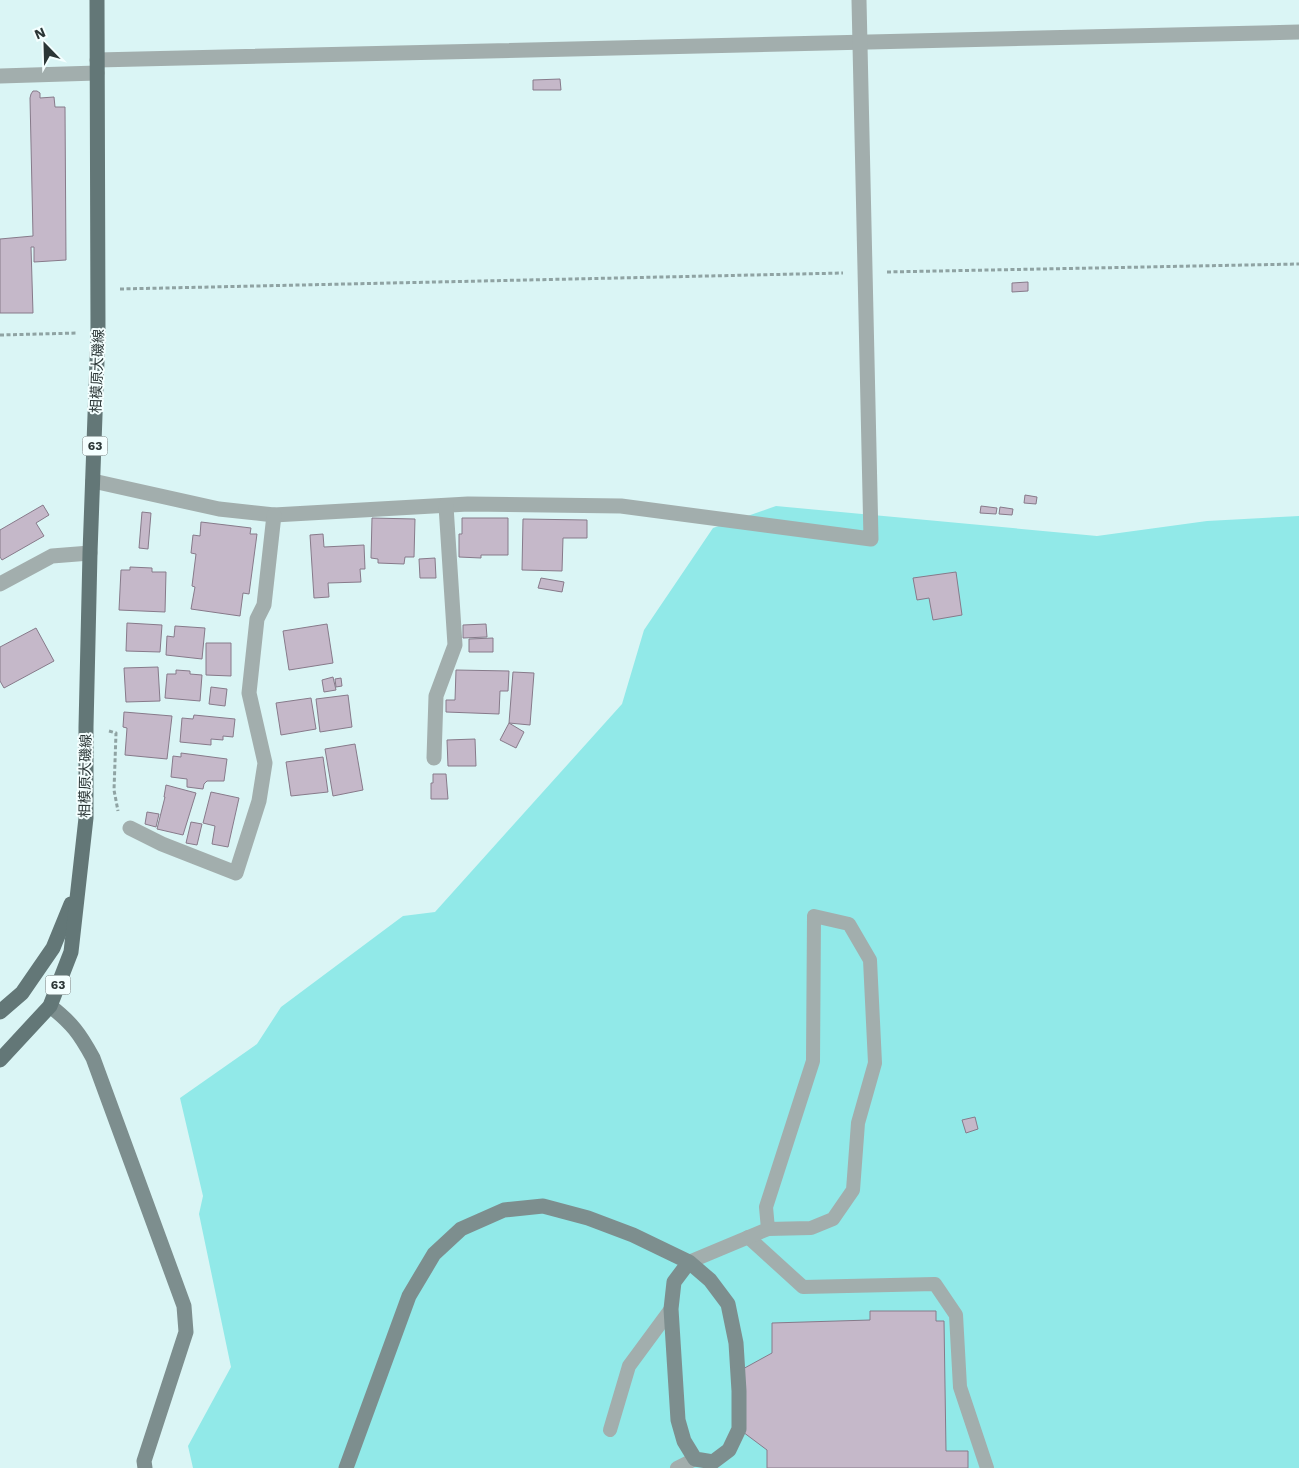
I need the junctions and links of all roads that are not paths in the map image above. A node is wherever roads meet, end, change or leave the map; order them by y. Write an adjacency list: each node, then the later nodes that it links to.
1 (97, 0): 5 (main road, 相模原大磯線 / 63)
2 (859, 0): 4 (street)
3 (1299, 32): 4 (street)
4 (859, 42): 5 (street); 8 (street)
5 (97, 67): 6 (street); 7 (main road, 相模原大磯線 / 63)
6 (0, 76)
7 (93, 481): 9 (street); 10 (main road, 相模原大磯線 / 63)
8 (446, 506): 9 (street); 12 (street)
9 (274, 515): 13 (street)
10 (90, 553): 11 (street); 14 (main road, 相模原大磯線 / 63)
11 (0, 584)
12 (434, 758)
13 (130, 828)
14 (77, 892): 15 (main road, 相模原大磯線 / 63); 16 (main road, 相模原大磯線 / 63)
15 (50, 1006): 17 (main road, 相模原大磯線 / 63); 24 (street)
16 (0, 1012)
17 (0, 1060)
18 (768, 1229): 18 (lane); 19 (lane)
19 (748, 1237): 20 (lane); 27 (lane)
20 (689, 1262): 21 (street); 23 (street); 25 (street)
21 (671, 1308): 22 (lane); 23 (street)
22 (610, 1430)
23 (695, 1459): 26 (lane)
24 (145, 1468)
25 (346, 1468)
26 (677, 1468)
27 (987, 1468)

